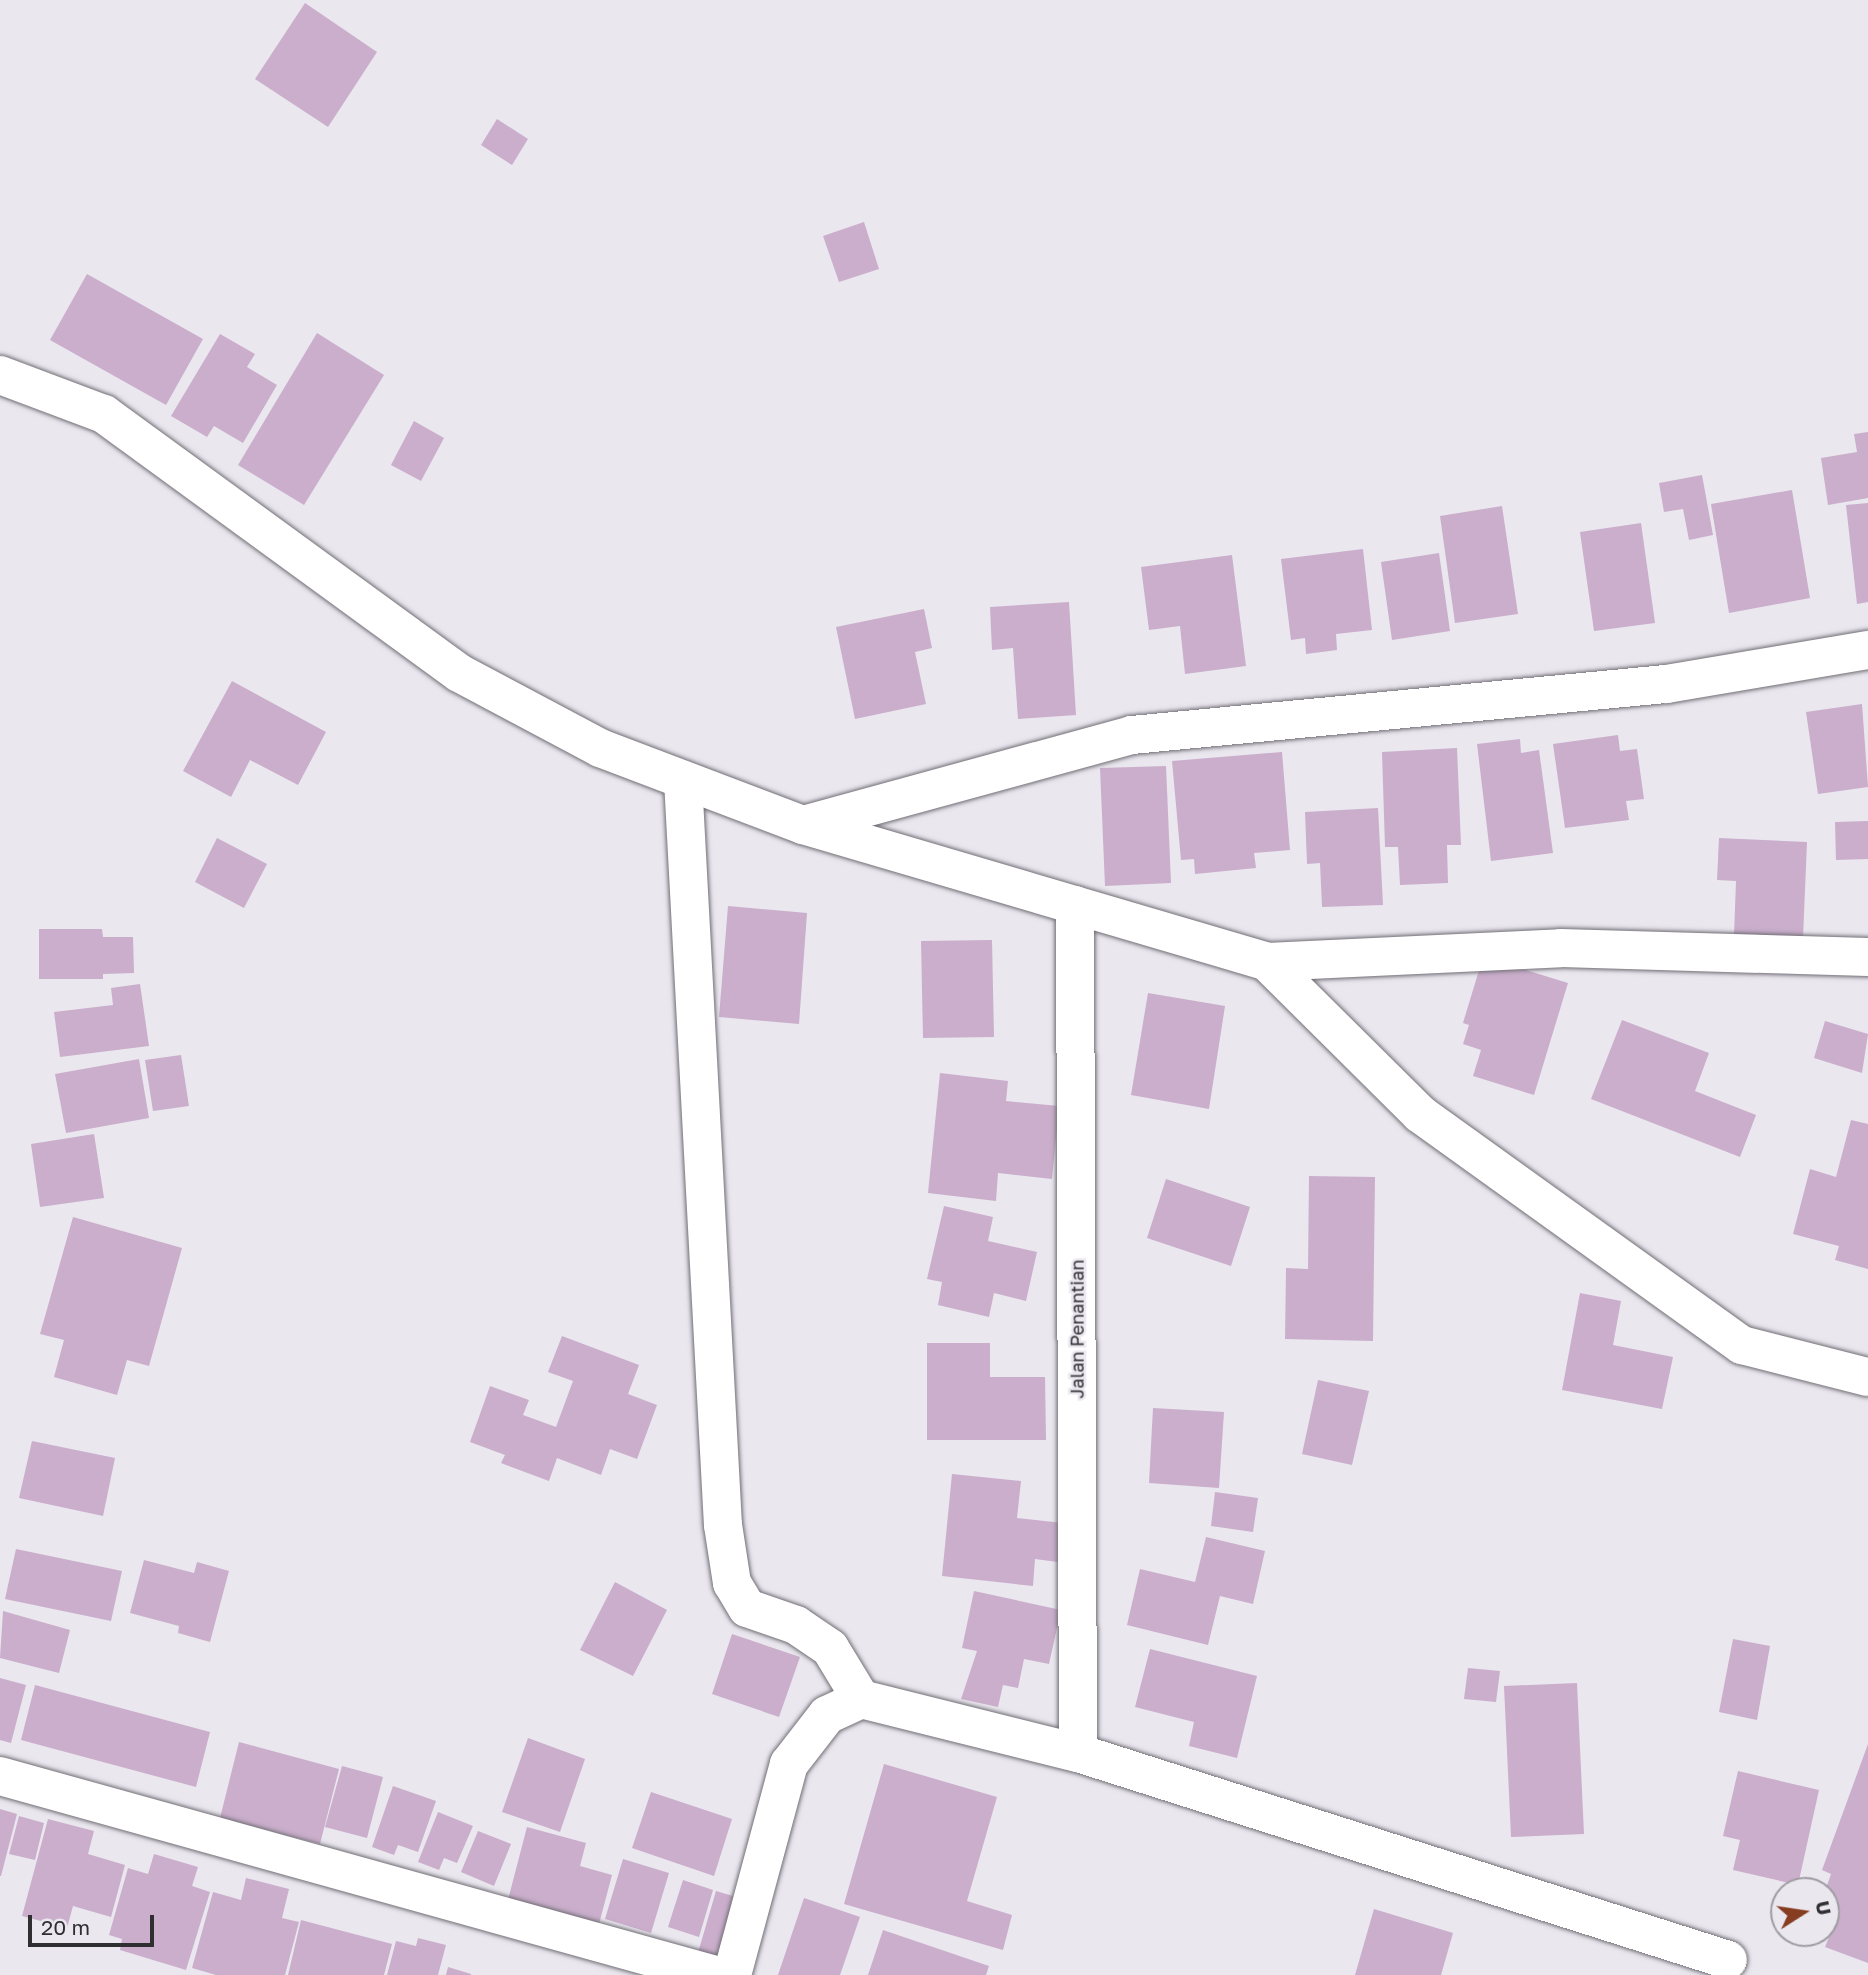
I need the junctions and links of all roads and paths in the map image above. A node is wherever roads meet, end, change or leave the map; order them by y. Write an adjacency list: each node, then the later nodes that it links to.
1 (0, 375): 3 (street)
2 (1868, 650): 4 (street)
3 (683, 780): 4 (street); 9 (street)
4 (803, 825): 5 (street)
5 (1075, 905): 7 (street); 10 (street, Jalan Penantian)
6 (1868, 957): 7 (street)
7 (1267, 962): 8 (street)
8 (1868, 1377)
9 (861, 1699): 10 (street); 14 (street)
10 (1078, 1753): 12 (street)
11 (0, 1776): 13 (street)
12 (1728, 1960)
13 (715, 1975)
14 (733, 1975)

